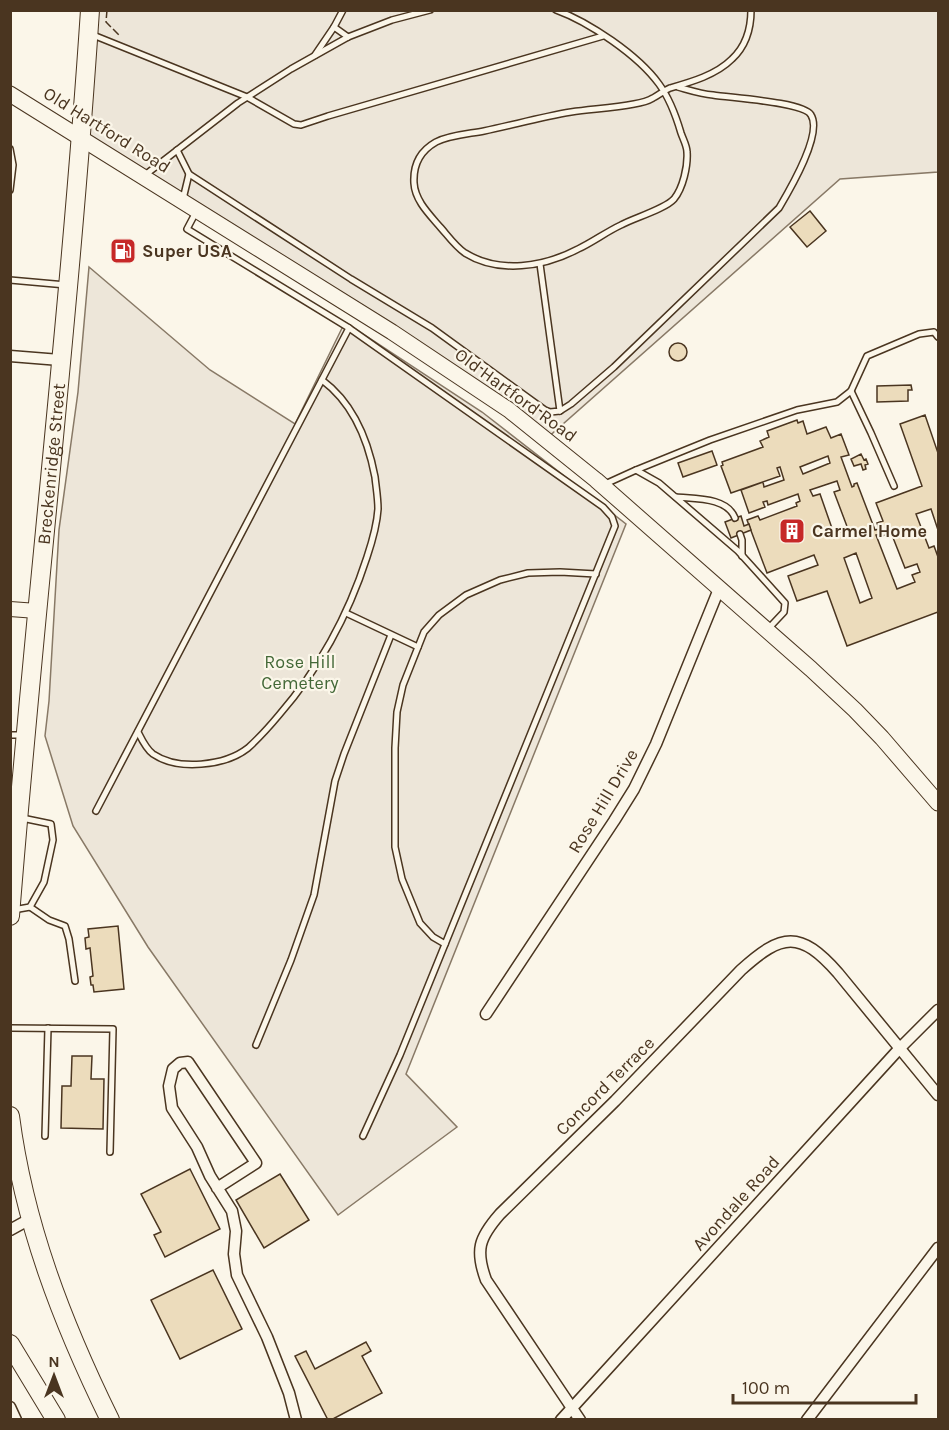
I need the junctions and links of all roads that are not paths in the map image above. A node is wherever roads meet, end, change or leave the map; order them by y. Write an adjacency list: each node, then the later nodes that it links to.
1 (90, 10): 7 (main road, Breckenridge Street)
2 (343, 10): 6 (lane)
3 (430, 10): 9 (lane)
4 (556, 10): 8 (lane)
5 (751, 12): 11 (lane)
6 (334, 27): 9 (lane); 10 (lane)
7 (88, 33): 14 (lane); 15 (main road, Breckenridge Street)
8 (604, 36): 12 (lane); 14 (lane)
9 (348, 37): 10 (lane)
10 (314, 56): 14 (lane)
11 (676, 87): 12 (lane); 32 (lane)
12 (663, 91): 23 (lane); 23 (lane)
13 (10, 94): 15 (main road, Old Hartford Road)
14 (247, 97): 17 (lane)
15 (81, 137): 19 (main road, Old Hartford Road); 25 (main road, Breckenridge Street)
16 (10, 149): 20 (lane)
17 (177, 150): 18 (lane); 19 (lane)
18 (189, 174): 21 (lane); 32 (lane)
19 (144, 176): 21 (main road, Old Hartford Road)
20 (10, 190)
21 (182, 200): 22 (main road, Old Hartford Road)
22 (197, 210): 26 (lane); 34 (main road, Old Hartford Road)
23 (540, 264): 32 (lane)
24 (10, 280): 25 (lane)
25 (68, 286): 29 (main road, Breckenridge Street)
26 (349, 328): 30 (lane); 40 (lane)
27 (939, 337): 31 (lane)
28 (10, 356): 29 (street)
29 (60, 360): 43 (main road, Breckenridge Street)
30 (322, 380): 44 (lane); 48 (lane)
31 (851, 391): 33 (lane); 35 (lane)
32 (560, 411)
33 (636, 470): 34 (lane); 36 (lane)
34 (602, 485): 41 (main road, Old Hartford Road)
35 (894, 486)
36 (674, 496): 37 (lane); 39 (lane)
37 (735, 518)
38 (740, 534): 39 (lane)
39 (742, 556): 45 (lane)
40 (596, 574): 47 (lane); 54 (lane)
41 (718, 589): 45 (main road, Old Hartford Road); 57 (street, Rose Hill Drive)
42 (10, 609): 43 (street)
43 (37, 611): 49 (main road, Breckenridge Street)
44 (346, 614): 46 (lane); 48 (lane)
45 (767, 631): 50 (main road, Old Hartford Road)
46 (391, 635): 47 (lane); 60 (lane)
47 (418, 647): 54 (lane)
48 (138, 732): 51 (lane)
49 (18, 735): 52 (main road, Breckenridge Street)
50 (937, 799)
51 (96, 811)
52 (18, 817): 53 (main road, Breckenridge Street); 53 (lane)
53 (15, 908): 55 (lane)
54 (445, 944): 65 (lane)
55 (75, 981)
56 (939, 1010): 61 (street, Avondale Road)
57 (486, 1014)
58 (10, 1028): 59 (lane)
59 (48, 1028): 64 (lane); 66 (lane)
60 (256, 1045)
61 (899, 1049): 62 (street, Concord Terrace); 73 (street, Avondale Road); 73 (street, Concord Terrace)
62 (939, 1095)
63 (10, 1116): 68 (main road)
64 (45, 1136)
65 (363, 1136)
66 (111, 1152)
67 (217, 1188): 67 (street); 77 (street)
68 (30, 1219): 69 (street); 76 (main road)
69 (10, 1230)
70 (939, 1248): 80 (street)
71 (10, 1344): 75 (main road)
72 (10, 1407): 74 (street)
73 (571, 1408): 78 (street, Avondale Road); 79 (street, Concord Terrace)
74 (16, 1419)
75 (56, 1419)
76 (110, 1419)
77 (296, 1419)
78 (561, 1419)
79 (580, 1419)
80 (807, 1419)

